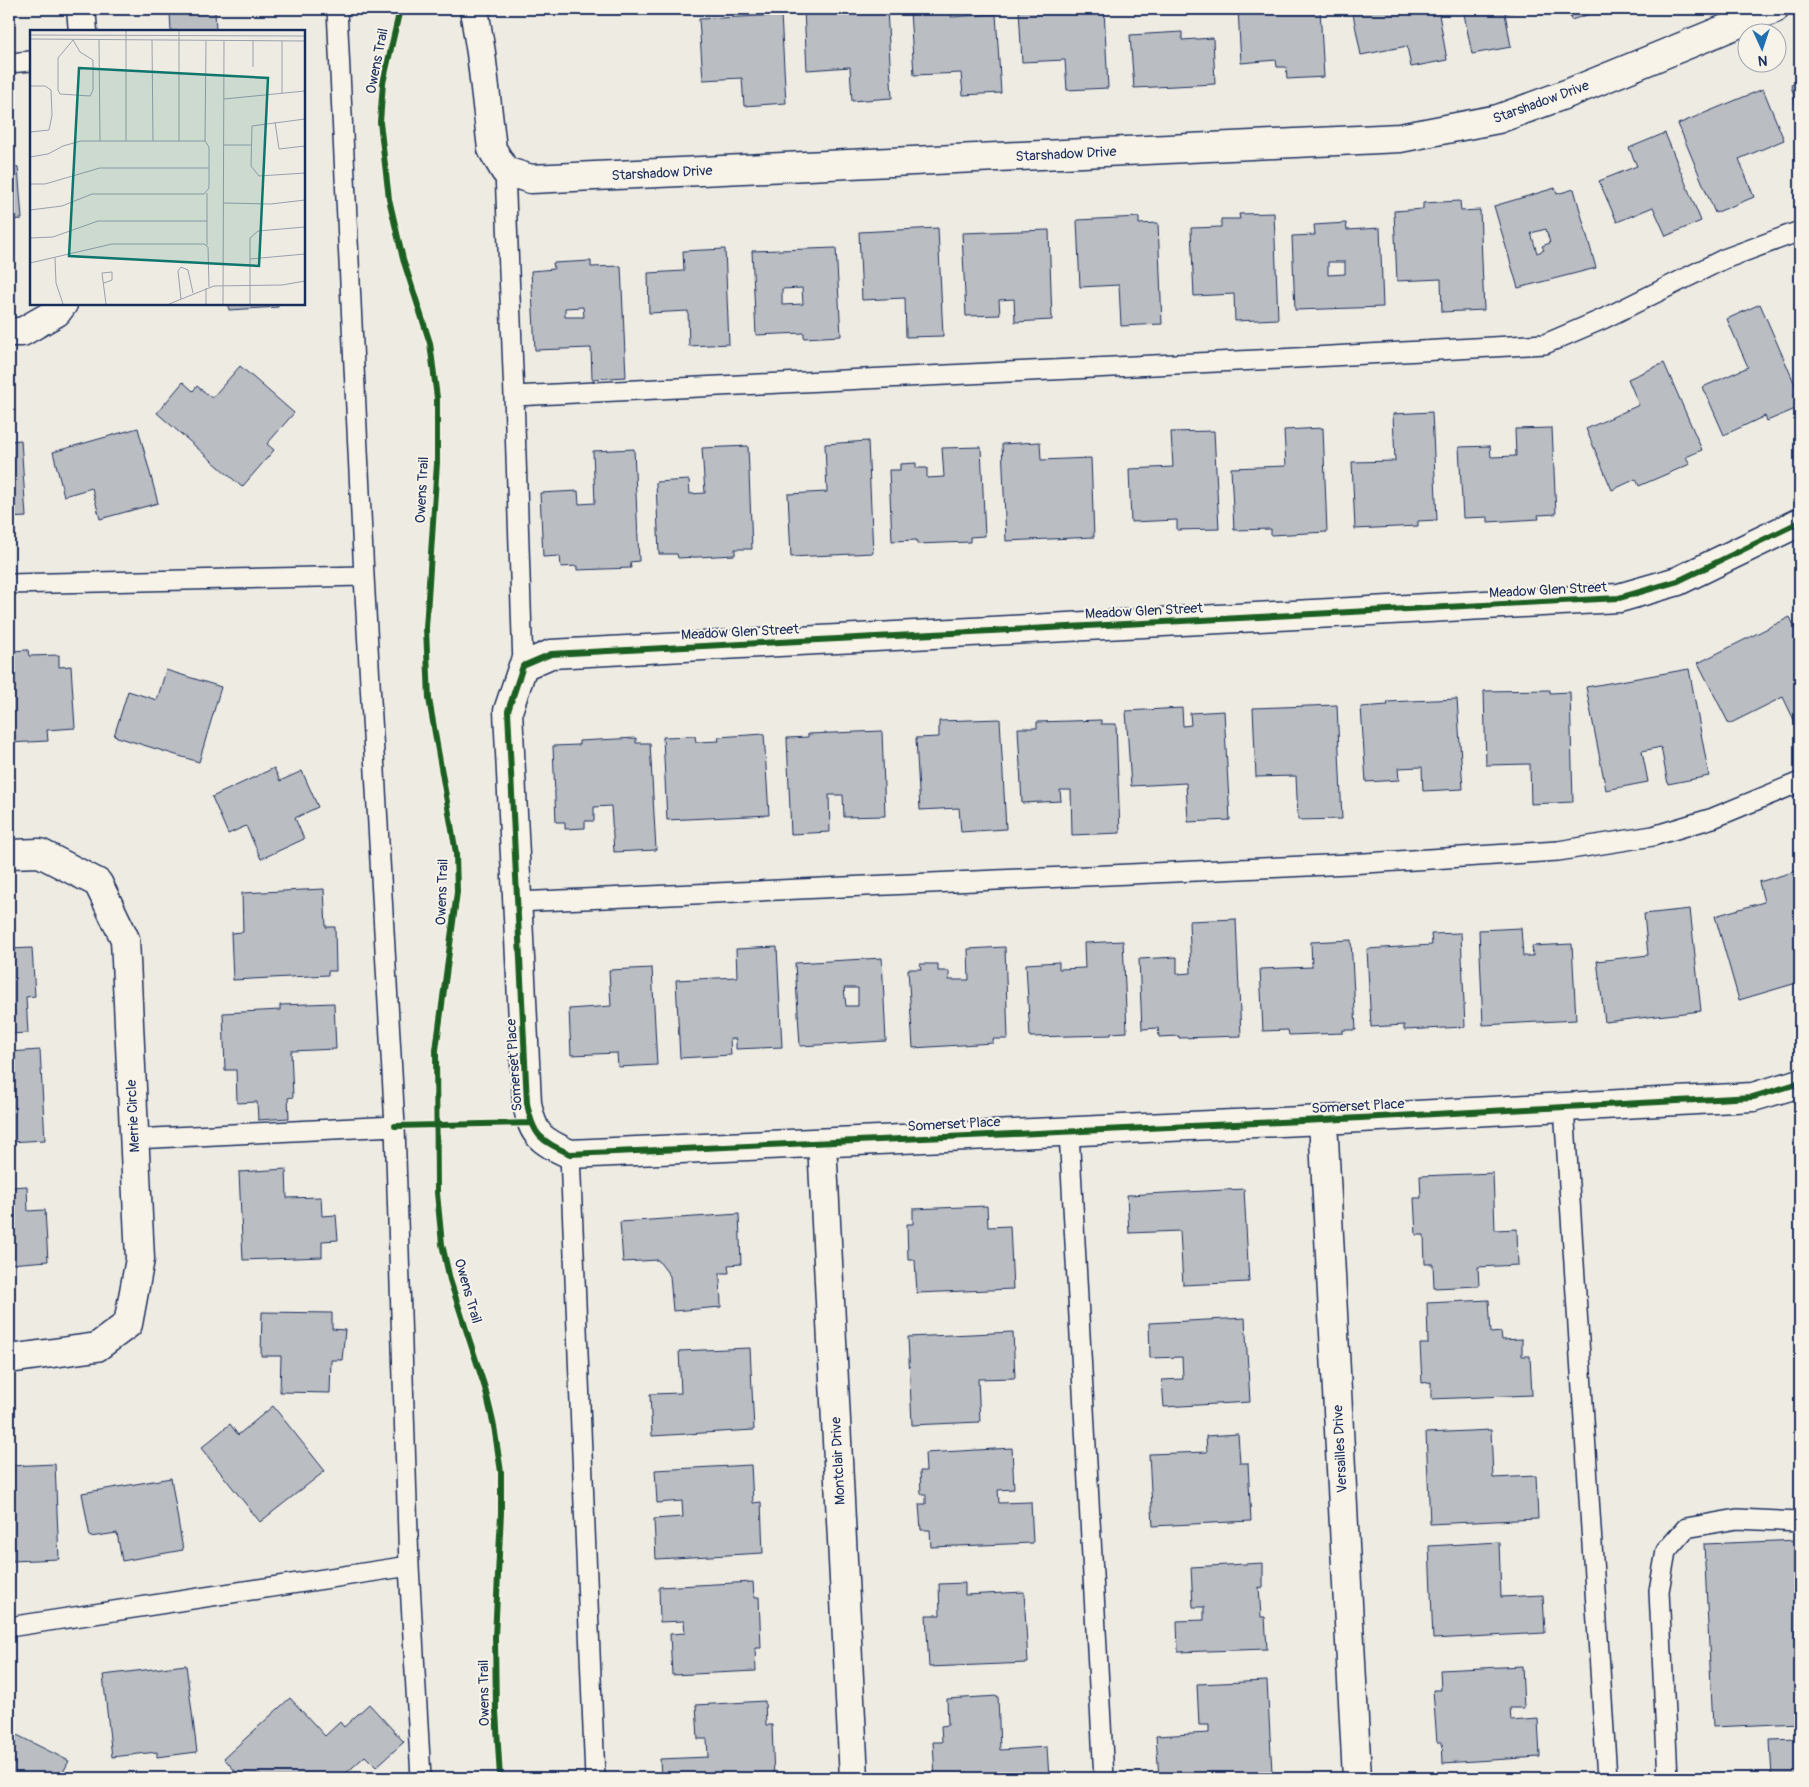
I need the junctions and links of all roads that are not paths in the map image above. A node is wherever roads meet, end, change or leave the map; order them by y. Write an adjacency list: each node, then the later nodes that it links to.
1 (81, 9): 5 (street)
2 (337, 9): 14 (lane)
3 (474, 9): 8 (street)
4 (1774, 9): 8 (street, Starshadow Drive)
5 (82, 30)
6 (30, 61): 7 (lane)
7 (9, 63)
8 (504, 171): 12 (lane)
9 (1800, 231): 12 (lane)
10 (61, 305): 11 (street)
11 (9, 332)
12 (514, 396): 16 (lane)
13 (1800, 522): 16 (street, Meadow Glen Street)
14 (364, 576): 15 (lane); 23 (lane)
15 (9, 584)
16 (523, 666): 19 (street, Somerset Place)
17 (1800, 782): 19 (lane)
18 (9, 854): 25 (street, Merrie Circle)
19 (517, 902): 27 (street, Somerset Place)
20 (1800, 1083): 21 (street, Somerset Place)
21 (1564, 1107): 22 (street, Somerset Place); 37 (lane)
22 (1323, 1120): 24 (street, Somerset Place); 36 (street, Versailles Drive)
23 (395, 1126): 25 (lane); 30 (lane)
24 (1069, 1132): 26 (street, Somerset Place); 35 (lane)
25 (134, 1139): 28 (street, Merrie Circle)
26 (822, 1143): 27 (street, Somerset Place); 34 (street, Montclair Drive)
27 (570, 1154): 33 (lane)
28 (9, 1359)
29 (1800, 1522): 38 (lane)
30 (409, 1566): 31 (lane); 32 (lane)
31 (9, 1627)
32 (421, 1778)
33 (595, 1778)
34 (854, 1778)
35 (1104, 1778)
36 (1357, 1778)
37 (1607, 1778)
38 (1668, 1778)

